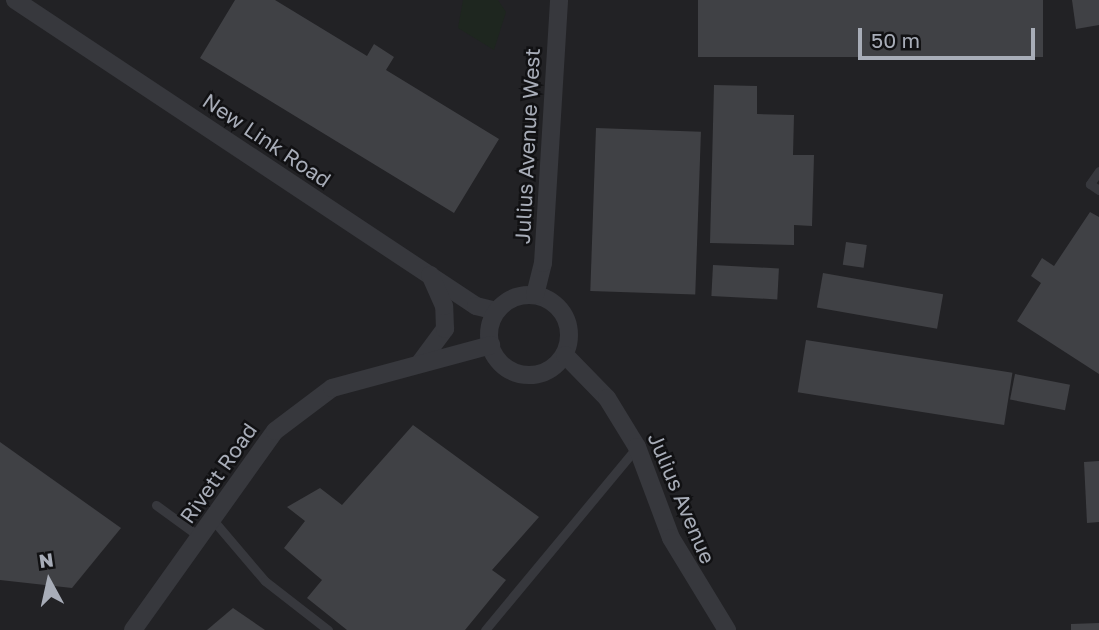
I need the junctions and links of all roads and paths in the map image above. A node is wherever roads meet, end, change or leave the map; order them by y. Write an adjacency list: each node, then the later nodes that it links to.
1 (15, 0): 5 (street, New Link Road)
2 (559, 0): 6 (street, Julius Avenue West)
3 (1099, 171): 4 (lane)
4 (1099, 190)
5 (430, 275): 7 (street, New Link Road); 10 (street)
6 (535, 295): 7 (street); 9 (street)
7 (496, 311): 8 (street)
8 (491, 345): 9 (street); 10 (street, Rivett Road)
9 (565, 355): 11 (street, Julius Avenue)
10 (419, 364): 13 (street, Rivett Road)
11 (637, 447): 17 (lane); 18 (street, Julius Avenue)
12 (156, 505): 14 (lane)
13 (213, 520): 14 (street, Rivett Road); 16 (lane)
14 (200, 537): 15 (street, Rivett Road)
15 (133, 630)
16 (328, 630)
17 (485, 630)
18 (727, 630)

